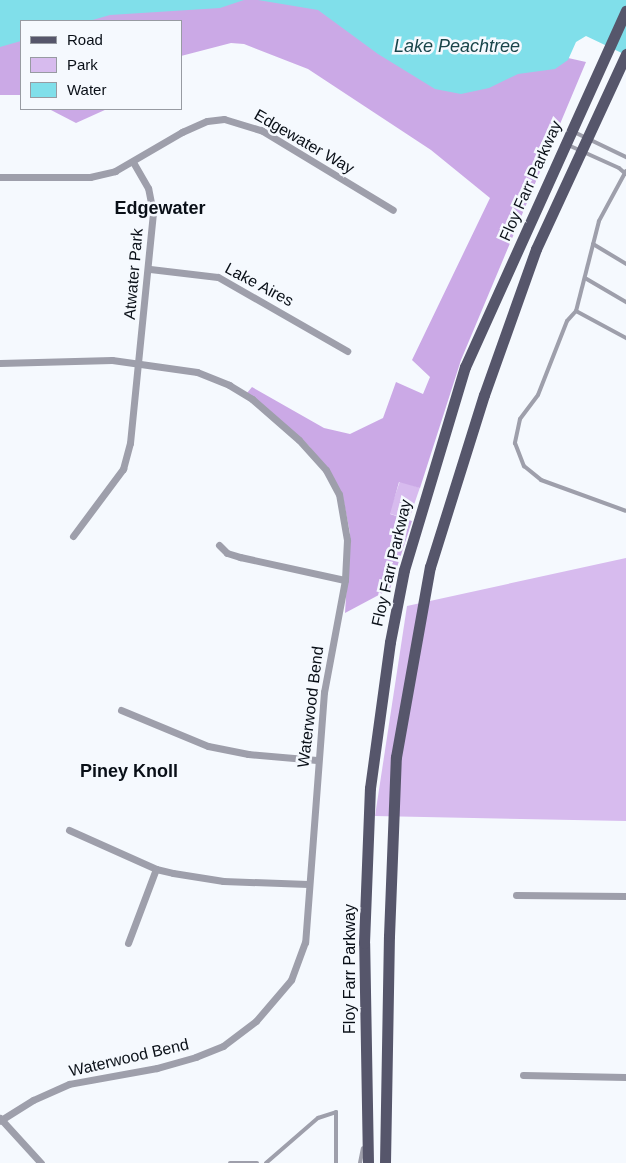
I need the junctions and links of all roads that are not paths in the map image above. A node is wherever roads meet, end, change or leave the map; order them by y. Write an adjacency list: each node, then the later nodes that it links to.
1 (626, 11): 3 (main road, Floy Farr Parkway)
2 (626, 54): 4 (main road, Floy Farr Parkway)
3 (571, 130): 4 (lane); 5 (main road, Floy Farr Parkway)
4 (588, 138): 6 (main road, Floy Farr Parkway); 7 (lane)
5 (565, 144): 6 (lane); 37 (main road, Floy Farr Parkway)
6 (582, 151): 9 (lane); 45 (main road, Floy Farr Parkway)
7 (626, 157)
8 (133, 162): 10 (street, Edgewater Way); 11 (street, Edgewater Way); 14 (street, Atwater Park)
9 (626, 173): 12 (lane)
10 (0, 177)
11 (393, 210)
12 (594, 244): 13 (lane); 15 (lane)
13 (626, 264)
14 (150, 269): 19 (street, Lake Aires); 21 (street, Atwater Park)
15 (585, 278): 16 (lane); 17 (lane)
16 (626, 302)
17 (576, 311): 18 (lane); 22 (lane)
18 (626, 338)
19 (347, 351)
20 (0, 363): 21 (street, Waterwood Bend)
21 (140, 363): 23 (street, Atwater Park); 25 (street, Waterwood Bend)
22 (626, 511)
23 (73, 536)
24 (220, 545): 25 (street)
25 (345, 580): 27 (street, Waterwood Bend)
26 (121, 710): 27 (street)
27 (317, 760): 30 (street, Waterwood Bend)
28 (69, 830): 29 (street)
29 (156, 869): 30 (street); 33 (street)
30 (308, 884): 36 (street, Waterwood Bend)
31 (516, 894): 32 (street)
32 (626, 896)
33 (128, 943)
34 (523, 1075): 35 (street)
35 (626, 1077)
36 (0, 1120): 38 (street)
37 (368, 1126): 43 (lane); 44 (main road, Floy Farr Parkway)
38 (41, 1163)
39 (230, 1163): 40 (lane)
40 (257, 1163)
41 (266, 1163): 42 (lane)
42 (336, 1163)
43 (360, 1163)
44 (368, 1163)
45 (385, 1163)

